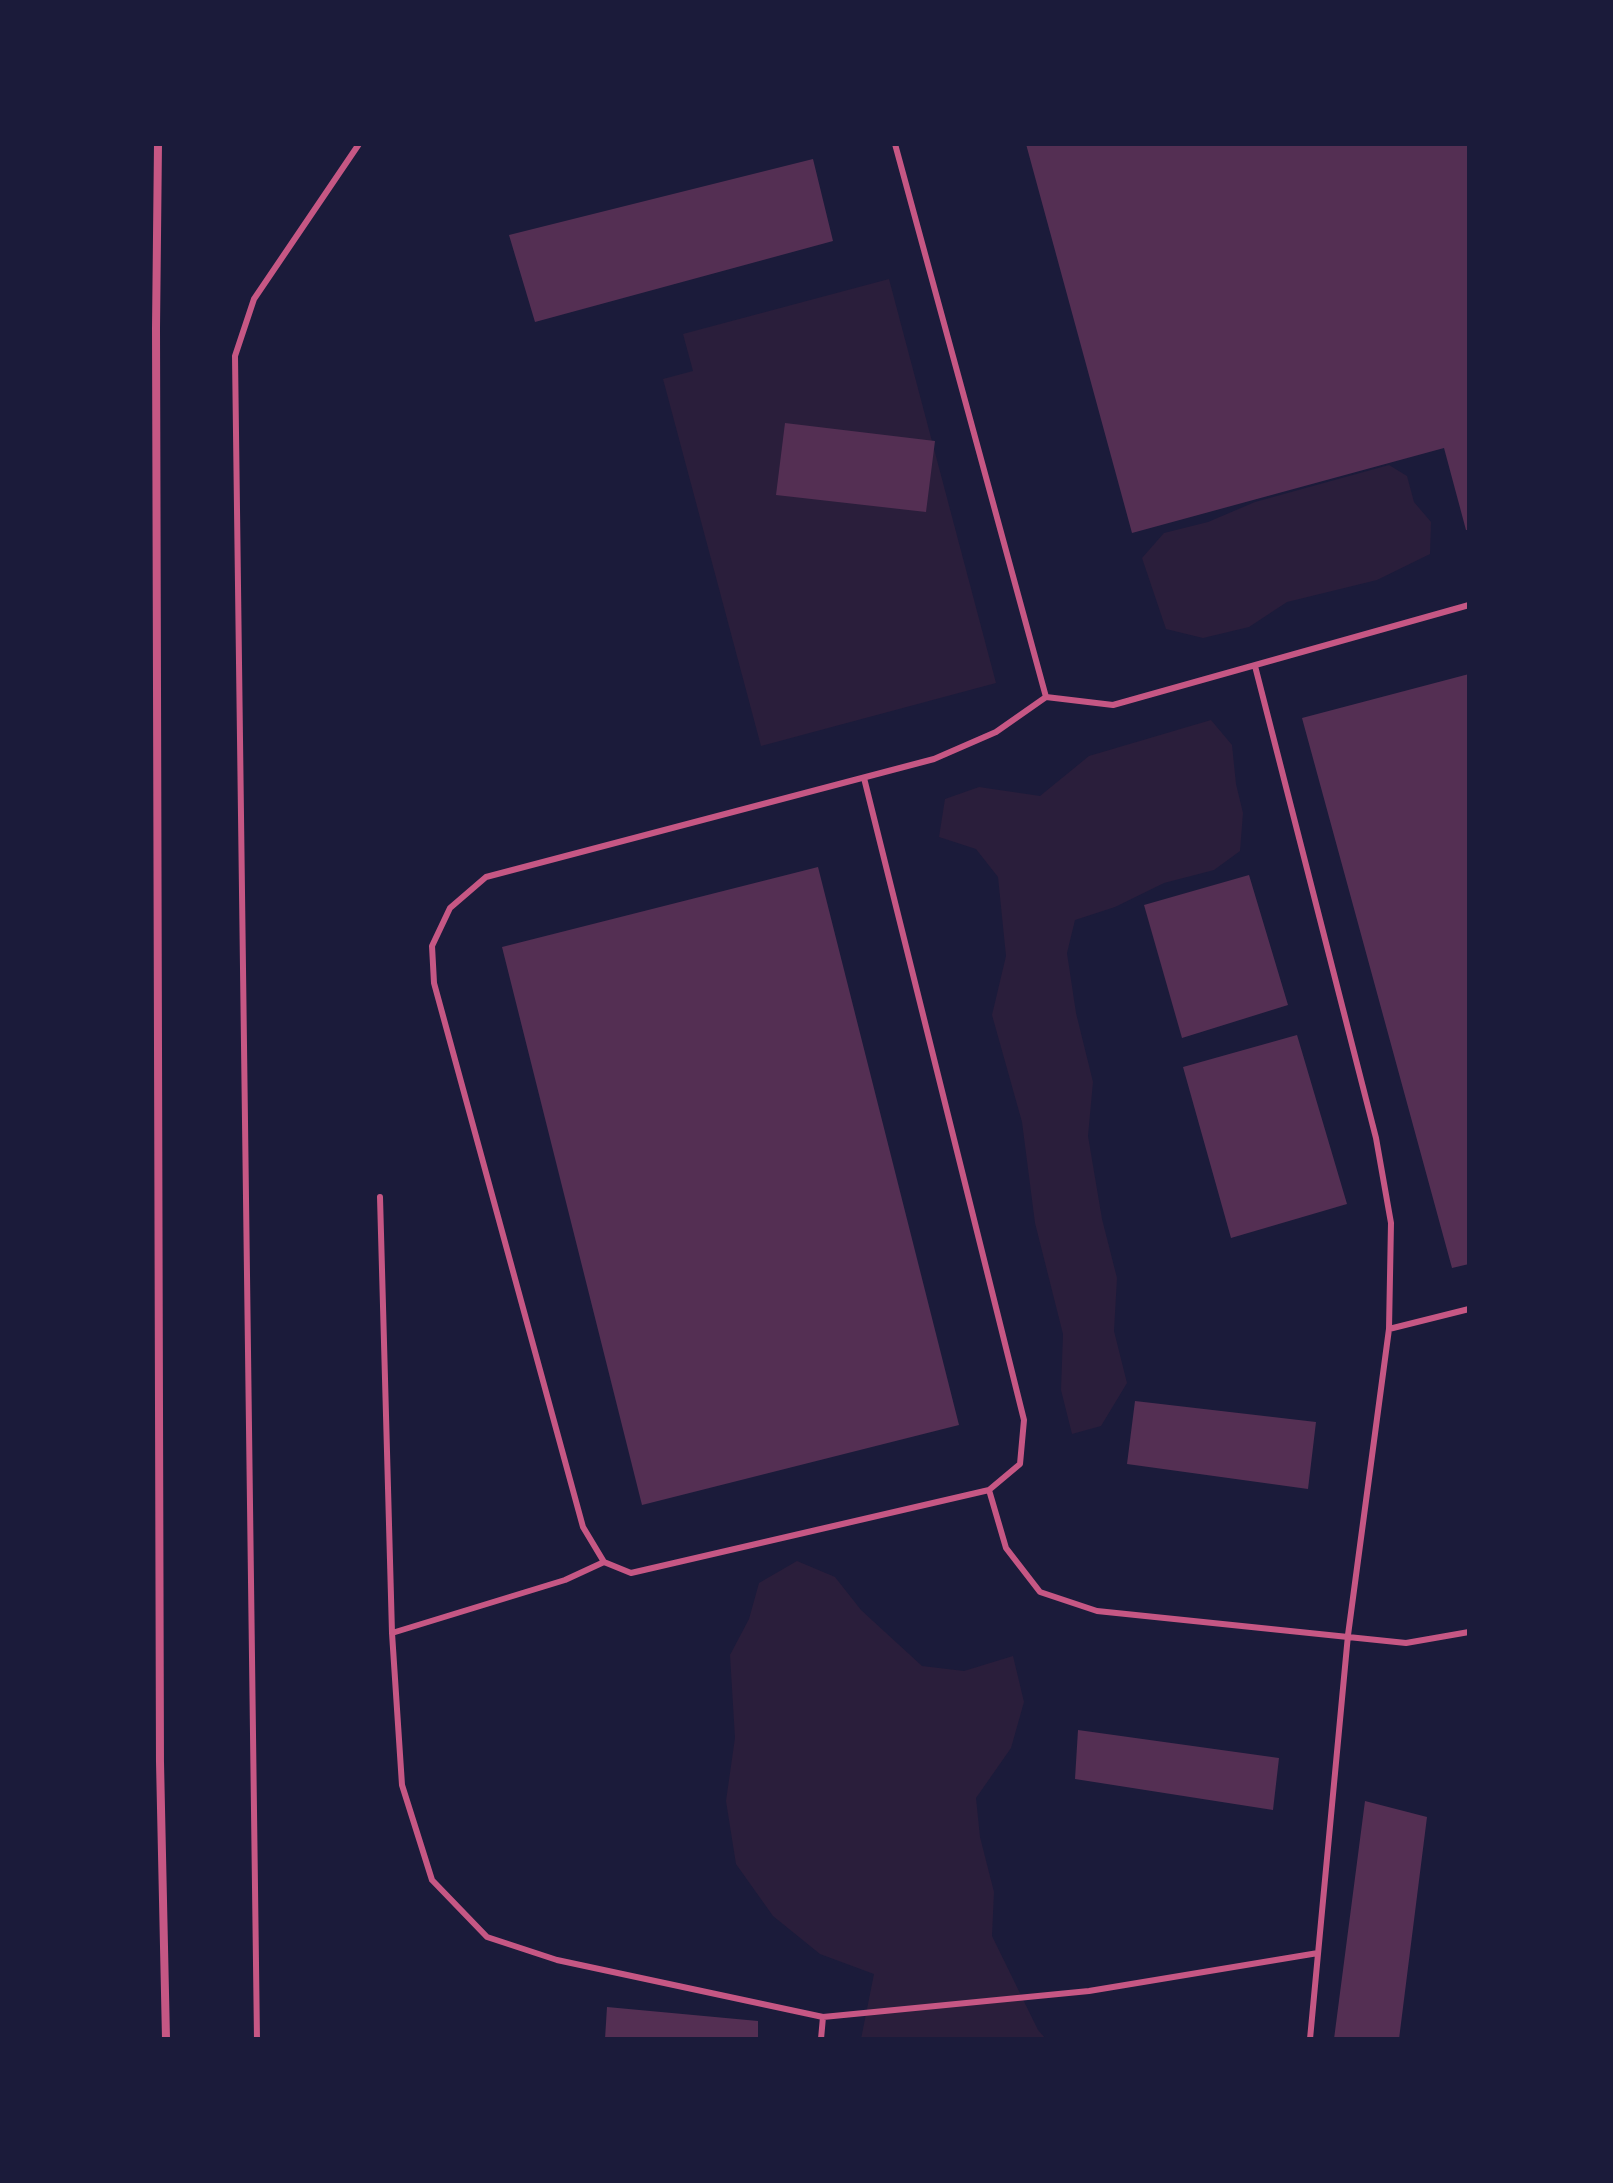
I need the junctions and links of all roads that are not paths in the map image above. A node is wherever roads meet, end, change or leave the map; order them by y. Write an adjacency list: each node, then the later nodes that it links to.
1 (158, 144): 18 (street)
2 (359, 144): 19 (lane)
3 (895, 144): 6 (lane)
4 (1469, 605): 5 (lane)
5 (1255, 666): 6 (lane); 10 (lane)
6 (1046, 697): 7 (lane)
7 (864, 778): 11 (lane); 12 (lane)
8 (380, 1197): 14 (lane)
9 (1469, 1309): 10 (lane)
10 (1389, 1329): 15 (lane)
11 (989, 1490): 12 (lane); 15 (lane)
12 (604, 1562): 14 (lane)
13 (1469, 1632): 15 (lane)
14 (392, 1633): 17 (lane)
15 (1348, 1635): 16 (lane)
16 (1318, 1953): 17 (lane); 21 (lane)
17 (823, 2017): 20 (lane)
18 (166, 2039)
19 (257, 2039)
20 (821, 2039)
21 (1310, 2039)

